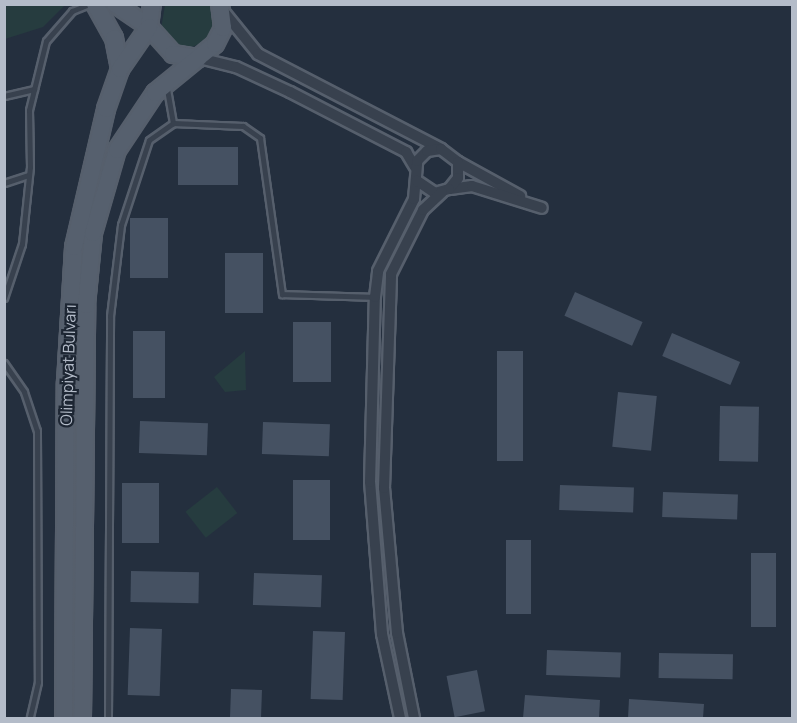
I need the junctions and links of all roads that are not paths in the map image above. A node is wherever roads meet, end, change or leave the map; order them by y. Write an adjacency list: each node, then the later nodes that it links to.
1 (89, 4): 10 (lane)
2 (95, 4): 8 (main road)
3 (115, 4): 6 (main road)
4 (152, 4): 6 (main road)
5 (222, 6): 7 (main road, Olimpiyat Bulvarı); 13 (street)
6 (149, 27): 7 (main road); 8 (main road, Olimpiyat Bulvarı)
7 (199, 58): 9 (main road, Olimpiyat Bulvarı); 15 (street)
8 (120, 69): 24 (main road, Olimpiyat Bulvarı)
9 (166, 84): 12 (lane); 25 (main road, Olimpiyat Bulvarı)
10 (34, 89): 11 (lane); 16 (lane)
11 (4, 96)
12 (173, 123): 20 (lane); 26 (lane)
13 (441, 149): 14 (street); 15 (street)
14 (458, 162): 19 (street); 19 (street)
15 (415, 167): 17 (street)
16 (29, 175): 18 (lane); 21 (lane)
17 (417, 181): 19 (street); 20 (street)
18 (4, 183)
19 (446, 191): 28 (street)
20 (375, 297): 27 (street)
21 (4, 298)
22 (4, 363): 23 (lane)
23 (30, 718)
24 (64, 718)
25 (82, 718)
26 (108, 718)
27 (400, 718)
28 (414, 718)

